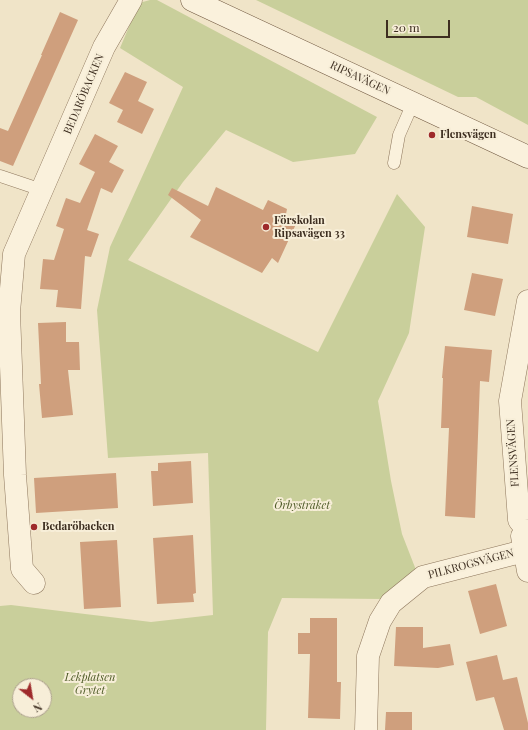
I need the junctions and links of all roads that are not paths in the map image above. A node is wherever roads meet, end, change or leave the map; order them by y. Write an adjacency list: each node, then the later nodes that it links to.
1 (131, 0): 7 (street, BEDARÖBACKEN)
2 (192, 0): 3 (street, RIPSAVÄGEN)
3 (413, 103): 4 (street, RIPSAVÄGEN); 5 (lane)
4 (528, 157)
5 (394, 163)
6 (0, 176): 7 (lane)
7 (42, 190): 11 (street, BEDARÖBACKEN)
8 (528, 301): 9 (street, FLENSVÄGEN)
9 (524, 342): 10 (street, FLENSVÄGEN)
10 (525, 543): 12 (street, PILKROGSVÄGEN)
11 (34, 583)
12 (366, 730)

